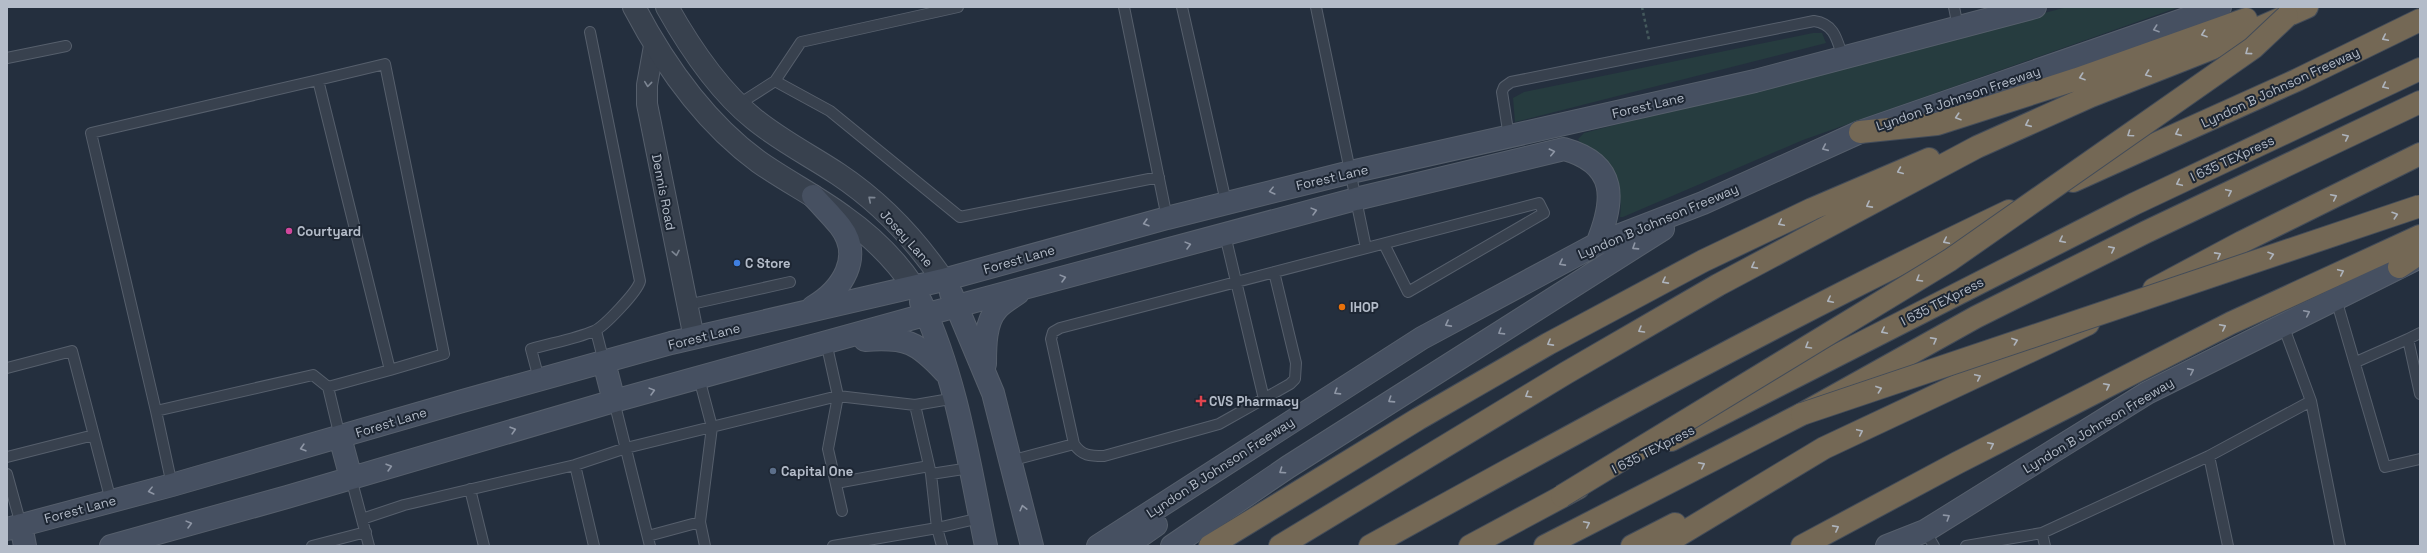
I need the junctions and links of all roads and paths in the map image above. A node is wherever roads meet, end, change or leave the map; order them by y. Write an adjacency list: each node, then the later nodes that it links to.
1 (634, 7): 17 (street, Josey Lane)
2 (667, 7): 25 (street, Josey Lane)
3 (958, 7): 23 (lane)
4 (1124, 7): 33 (lane)
5 (1182, 7): 36 (lane)
6 (1316, 7): 32 (lane)
7 (1642, 7): 18 (path)
8 (2035, 7): 12 (main road, Forest Lane)
9 (2220, 7): 27 (main road, Lyndon B Johnson Freeway, one-way to 27)
10 (2307, 7): 11 (highway)
11 (2284, 11): 27 (highway, one-way to 27); 29 (highway, one-way to 29); 102 (highway, one-way to 102, bridge)
12 (1992, 13): 13 (main road, Forest Lane)
13 (1956, 17): 20 (main road, Forest Lane)
14 (2420, 20): 130 (highway, Lyndon B Johnson Freeway, one-way to 130)
15 (590, 32): 60 (lane)
16 (66, 46): 19 (lane)
17 (654, 46): 26 (street, Josey Lane); 55 (street, Dennis Road, one-way to 55)
18 (1651, 54): 20 (lane); 28 (lane)
19 (7, 58)
20 (1843, 58): 28 (main road, Forest Lane)
21 (2420, 69): 102 (highway, I 635 TEXpress, one-way to 102, bridge)
22 (318, 80): 69 (lane); 69 (lane); 81 (lane)
23 (775, 81): 25 (lane); 33 (lane)
24 (2420, 102): 82 (highway, one-way to 24, bridge)
25 (739, 104): 26 (street); 49 (street, Josey Lane, one-way to 25)
26 (718, 126): 34 (street, Josey Lane)
27 (1860, 132): 37 (main road, Lyndon B Johnson Freeway, one-way to 37)
28 (1509, 137): 31 (main road); 32 (main road, Forest Lane)
29 (1977, 147): 128 (highway, one-way to 128); 129 (highway, one-way to 129)
30 (2420, 154): 88 (highway, one-way to 30)
31 (1514, 160): 35 (main road, Forest Lane); 43 (main road, Forest Lane, one-way to 43)
32 (1351, 172): 35 (lane); 36 (main road, Forest Lane, one-way to 36)
33 (1159, 177): 39 (lane)
34 (813, 196): 52 (street, Josey Lane); 57 (main road)
35 (1356, 200): 40 (main road, Forest Lane, one-way to 35); 44 (lane)
36 (1226, 202): 39 (main road, Forest Lane)
37 (1703, 203): 43 (main road, Lyndon B Johnson Freeway); 127 (main road, one-way to 127)
38 (2420, 206): 82 (highway, one-way to 38, bridge)
39 (1167, 218): 49 (main road, Forest Lane, one-way to 49)
40 (1225, 235): 51 (lane); 53 (main road, Forest Lane, one-way to 40)
41 (2420, 236): 135 (highway, one-way to 41)
42 (1384, 244): 42 (lane); 44 (lane)
43 (1596, 244): 101 (main road, Lyndon B Johnson Freeway, one-way to 101)
44 (1366, 248): 48 (lane)
45 (2420, 253): 47 (highway)
46 (2420, 257): 47 (main road, Lyndon B Johnson Freeway)
47 (2399, 267): 54 (main road, Lyndon B Johnson Freeway)
48 (1274, 272): 51 (lane); 77 (lane)
49 (943, 280): 52 (main road, Forest Lane); 56 (main road, Josey Lane)
50 (790, 282): 55 (lane)
51 (1236, 282): 77 (lane); 86 (lane)
52 (914, 286): 57 (main road, Forest Lane); 58 (main road, Josey Lane)
53 (1025, 288): 56 (main road, Forest Lane); 68 (main road)
54 (2336, 299): 59 (main road, Lyndon B Johnson Freeway, one-way to 54); 66 (lane)
55 (687, 305): 62 (street, Dennis Road)
56 (957, 306): 58 (main road, Forest Lane); 68 (main road, Josey Lane)
57 (804, 312): 62 (main road, Forest Lane)
58 (927, 314): 64 (main road, Forest Lane); 70 (main road, Josey Lane)
59 (2283, 325): 78 (lane); 113 (main road, Lyndon B Johnson Freeway, one-way to 59)
60 (596, 331): 65 (lane); 72 (lane)
61 (2420, 333): 63 (lane)
62 (694, 338): 65 (main road, Forest Lane)
63 (2408, 339): 66 (lane); 74 (lane)
64 (826, 342): 70 (main road); 71 (main road, Forest Lane); 75 (lane)
65 (604, 362): 72 (main road, Forest Lane); 79 (main road)
66 (2356, 362): 91 (lane)
67 (7, 368): 84 (lane)
68 (985, 369): 92 (main road, Josey Lane)
69 (390, 370): 73 (lane)
70 (948, 375): 76 (main road, Josey Lane)
71 (699, 378): 79 (main road, Forest Lane, one-way to 71); 83 (lane)
72 (539, 380): 85 (main road, Forest Lane)
73 (328, 387): 81 (lane); 85 (lane)
74 (2420, 394)
75 (838, 396): 80 (lane); 83 (lane); 98 (lane)
76 (956, 398): 80 (lane); 94 (main road, Josey Lane)
77 (1264, 399): 86 (lane)
78 (2311, 400): 89 (lane); 140 (lane)
79 (614, 401): 87 (lane); 97 (main road, Forest Lane, one-way to 79)
80 (915, 405): 95 (lane)
81 (156, 410): 99 (lane)
82 (1802, 414): 132 (highway, one-way to 82)
83 (712, 427): 87 (lane); 107 (lane)
84 (94, 434): 90 (lane); 103 (lane)
85 (340, 437): 97 (main road); 99 (main road, Forest Lane, one-way to 99)
86 (1074, 444): 92 (lane)
87 (626, 448): 93 (lane); 112 (lane)
88 (1824, 448): 133 (highway); 134 (highway)
89 (2209, 456): 110 (lane); 139 (lane)
90 (7, 457)
91 (2420, 459)
92 (1010, 461): 124 (main road, Josey Lane, one-way to 92)
93 (575, 465): 100 (lane); 118 (lane)
94 (970, 468): 95 (lane); 105 (main road, Josey Lane)
95 (930, 470): 98 (lane); 108 (lane)
96 (7, 474): 111 (lane)
97 (351, 478): 106 (lane); 114 (main road, Forest Lane, one-way to 97)
98 (836, 482): 104 (lane)
99 (172, 485): 103 (main road, Forest Lane, one-way to 103)
100 (470, 489): 106 (lane); 117 (lane)
101 (1176, 496): 125 (main road, Lyndon B Johnson Freeway); 126 (main road)
102 (1562, 496): 131 (highway, I 635 TEXpress)
103 (111, 500): 111 (main road, Forest Lane)
104 (842, 511)
105 (980, 518): 108 (lane); 123 (main road, Josey Lane)
106 (362, 519): 109 (lane)
107 (700, 522): 112 (lane); 120 (lane)
108 (937, 528): 121 (lane); 122 (lane)
109 (366, 532): 115 (lane); 116 (lane)
110 (2042, 533): 137 (lane); 138 (lane)
111 (18, 534)
112 (648, 536): 119 (lane)
113 (1930, 539): 136 (main road, Lyndon B Johnson Freeway)
114 (111, 546)
115 (312, 546)
116 (369, 546)
117 (484, 546)
118 (594, 546)
119 (650, 546)
120 (705, 546)
121 (833, 546)
122 (942, 546)
123 (986, 546)
124 (1032, 546)
125 (1098, 546)
126 (1126, 546)
127 (1172, 546)
128 (1210, 546)
129 (1280, 546)
130 (1370, 546)
131 (1470, 546)
132 (1545, 546)
133 (1632, 546)
134 (1661, 546)
135 (1802, 546)
136 (1887, 546)
137 (1966, 546)
138 (2044, 546)
139 (2228, 546)
140 (2340, 546)

